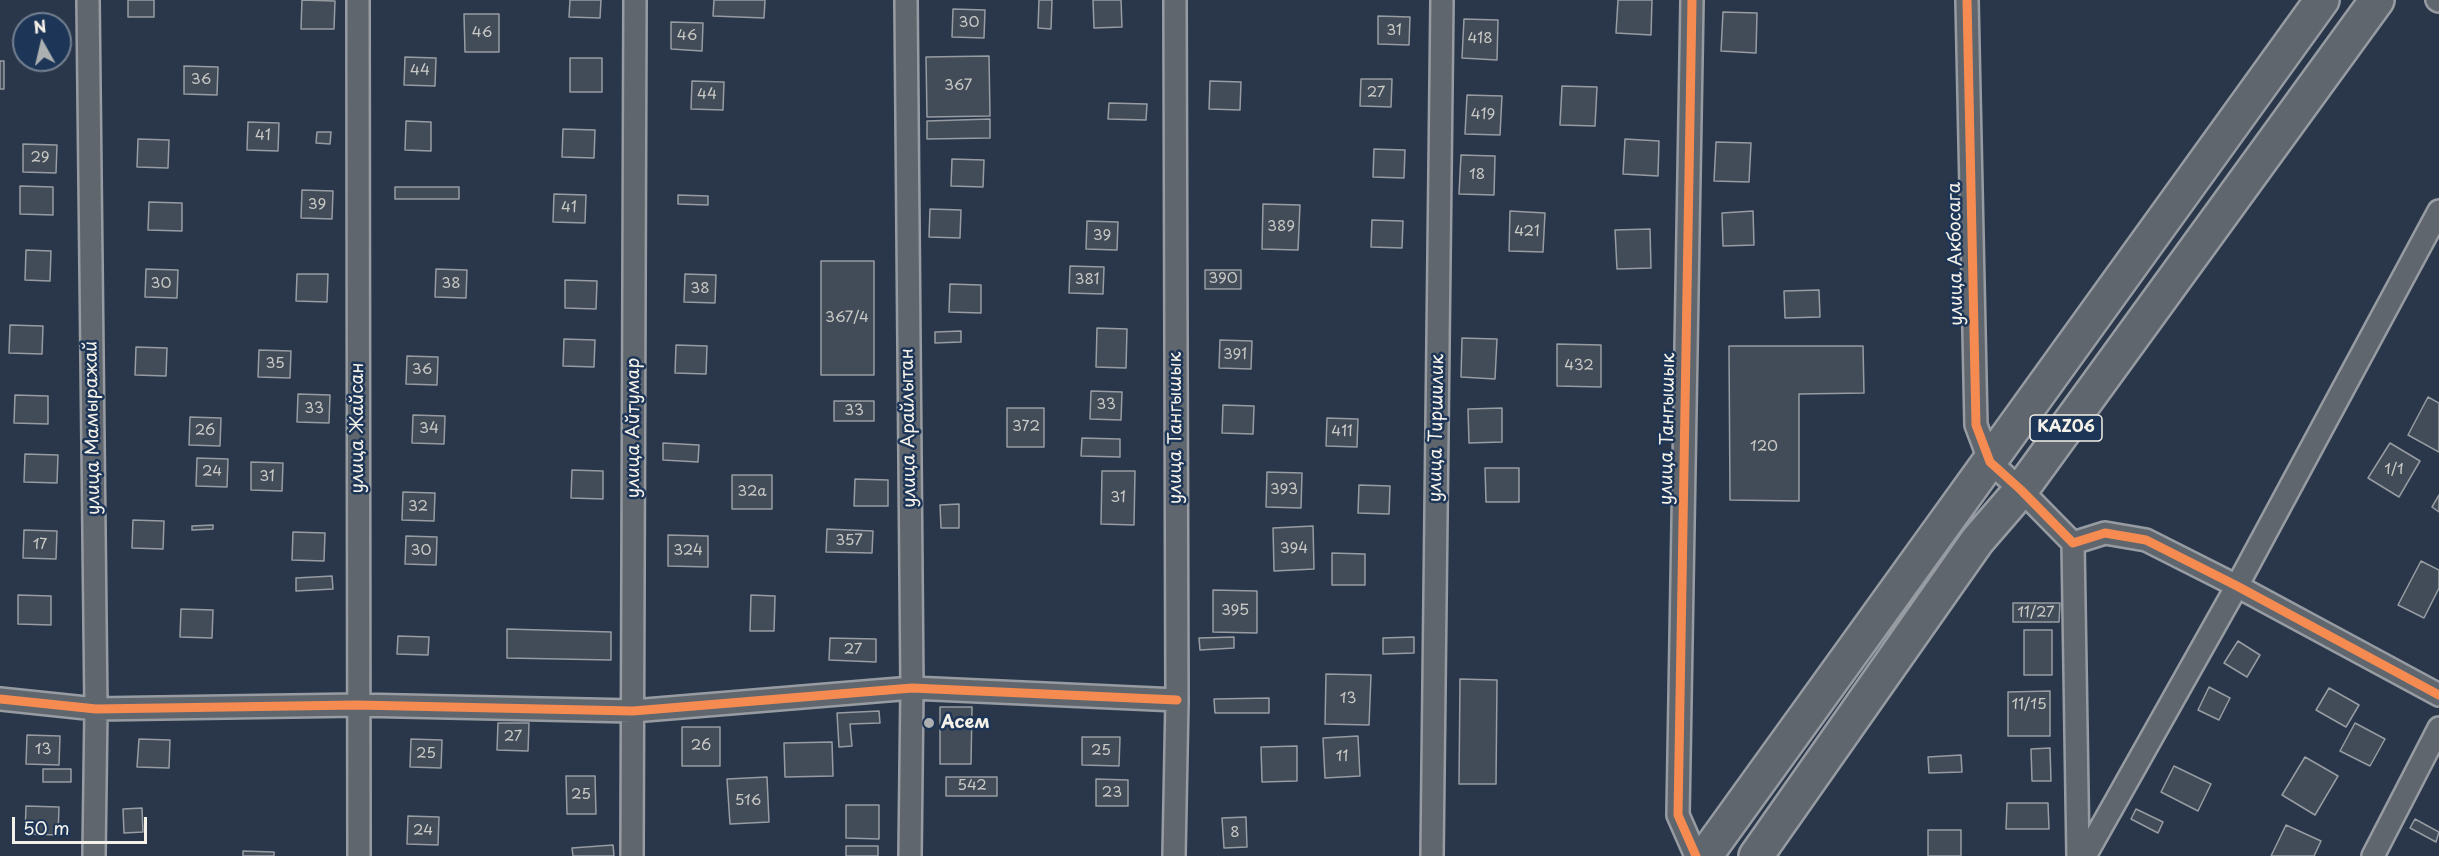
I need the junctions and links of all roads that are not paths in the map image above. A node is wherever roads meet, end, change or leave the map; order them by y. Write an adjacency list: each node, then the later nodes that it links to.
1 (88, 0): 21 (street, улица Мамыражай)
2 (358, 0): 20 (street, улица Жайсан)
3 (635, 0): 22 (street, улица Айтумар)
4 (906, 0): 16 (street, улица Арайлытан)
5 (1175, 0): 19 (street, улица Тангышык)
6 (1442, 0): 29 (street, улица Тиршилик)
7 (1692, 0): 30 (street, улица Тангышык)
8 (1966, 0): 12 (street, улица Акбосага)
9 (2322, 0): 12 (highway, KАZ06)
10 (2377, 0): 13 (highway, KАZ06)
11 (2439, 211): 15 (street)
12 (1990, 462): 13 (street, улица Акбосага); 31 (highway, KАZ06)
13 (2021, 490): 14 (street, улица Акбосага); 32 (highway, KАZ06)
14 (2073, 543): 15 (street); 33 (street)
15 (2237, 586): 17 (street); 34 (street)
16 (912, 688): 19 (street); 22 (street); 27 (street, улица Арайлытан)
17 (2439, 695)
18 (0, 699): 21 (street)
19 (1177, 700): 28 (street, улица Тангышык)
20 (357, 705): 21 (street); 22 (street); 25 (street, улица Жайсан)
21 (96, 709): 24 (street, улица Мамыражай)
22 (633, 711): 26 (street, улица Айтумар)
23 (2439, 728): 35 (street)
24 (94, 856)
25 (359, 856)
26 (632, 856)
27 (910, 856)
28 (1174, 856)
29 (1432, 856)
30 (1696, 856)
31 (1706, 856)
32 (1756, 856)
33 (2078, 856)
34 (2085, 856)
35 (2373, 856)

